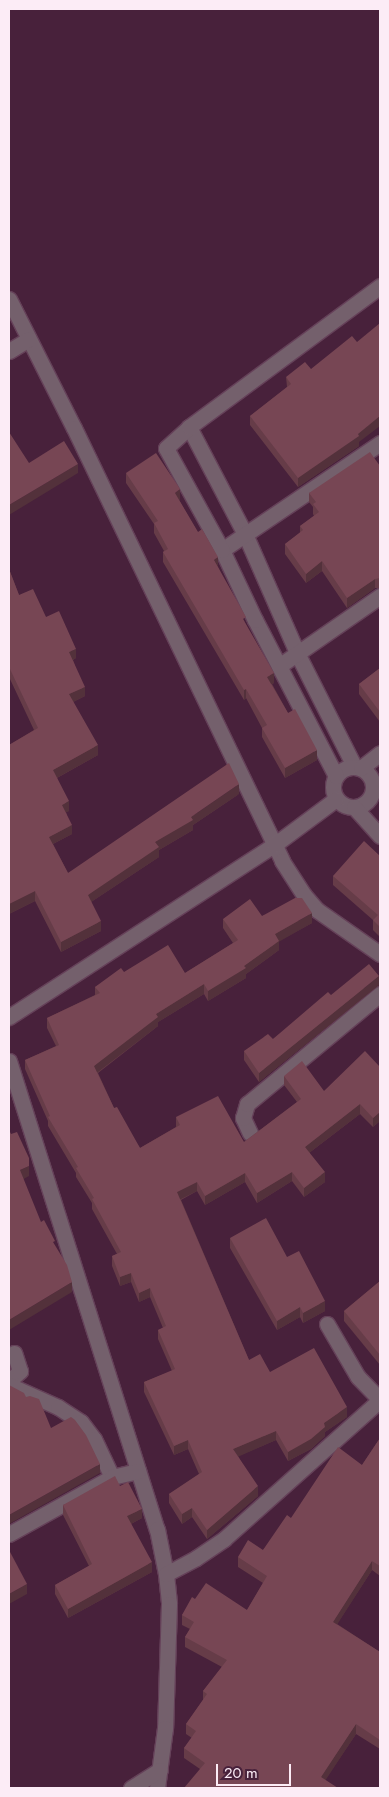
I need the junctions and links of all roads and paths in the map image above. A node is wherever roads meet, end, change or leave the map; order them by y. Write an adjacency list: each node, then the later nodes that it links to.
1 (380, 286): 5 (street)
2 (9, 299): 3 (street)
3 (29, 339): 4 (street); 21 (street)
4 (9, 351)
5 (189, 427): 7 (street); 8 (street)
6 (380, 443): 7 (street)
7 (245, 534): 8 (street); 10 (street)
8 (222, 550): 11 (street)
9 (380, 596): 12 (street)
10 (276, 608): 11 (street); 12 (street)
11 (255, 620): 13 (street)
12 (298, 655): 13 (street); 15 (street)
13 (279, 666): 16 (street)
14 (380, 753): 15 (street)
15 (358, 767): 16 (street); 17 (street)
16 (336, 776): 18 (street)
17 (376, 793): 19 (street)
18 (336, 799): 19 (street); 21 (street)
19 (354, 807): 20 (street)
20 (380, 836)
21 (274, 844): 22 (street); 24 (street)
22 (380, 954)
23 (380, 994): 26 (street)
24 (9, 1017)
25 (9, 1061): 32 (street)
26 (250, 1133)
27 (327, 1324): 31 (street)
28 (14, 1353): 29 (street)
29 (9, 1381)
30 (9, 1385): 33 (street)
31 (380, 1400): 35 (street)
32 (138, 1471): 33 (street); 35 (street)
33 (112, 1477): 34 (street)
34 (9, 1534)
35 (166, 1574): 36 (street)
36 (160, 1770): 37 (street); 38 (street)
37 (131, 1788)
38 (157, 1788)

